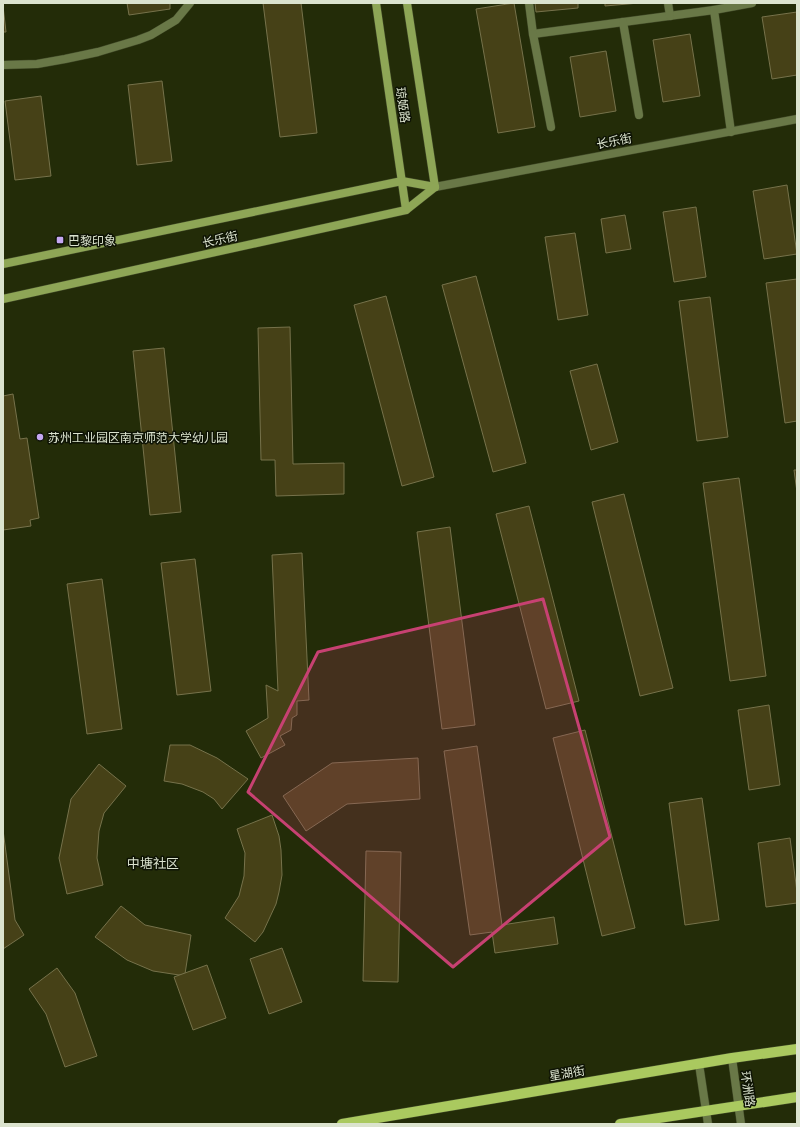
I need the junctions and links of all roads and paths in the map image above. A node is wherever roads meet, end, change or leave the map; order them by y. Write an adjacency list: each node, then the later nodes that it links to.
1 (190, 3): 11 (street)
2 (376, 3): 16 (main road, 琼姬路)
3 (408, 3): 17 (main road, 琼姬路)
4 (528, 3): 10 (street)
5 (668, 3): 8 (street)
6 (752, 3): 7 (street)
7 (714, 10): 8 (street); 15 (street)
8 (670, 16): 9 (street)
9 (623, 22): 10 (street); 12 (street)
10 (533, 34): 14 (street)
11 (3, 65)
12 (639, 115)
13 (797, 119): 15 (street, 长乐街)
14 (551, 127)
15 (731, 132): 17 (street, 长乐街)
16 (402, 181): 17 (main road, 长乐街); 18 (main road, 琼姬路); 19 (main road, 长乐街)
17 (435, 187): 18 (main road, 长乐街)
18 (406, 210): 20 (main road, 长乐街)
19 (3, 264)
20 (3, 299)
21 (797, 1049): 22 (main road, 星湖街)
22 (732, 1058): 23 (main road, 星湖街); 25 (street, 环洲路)
23 (699, 1064): 26 (street); 27 (main road, 星湖街)
24 (797, 1096): 25 (main road)
25 (739, 1105): 26 (main road); 30 (street, 环洲路)
26 (706, 1110): 28 (main road); 29 (street)
27 (342, 1124)
28 (620, 1124)
29 (708, 1124)
30 (741, 1124)

